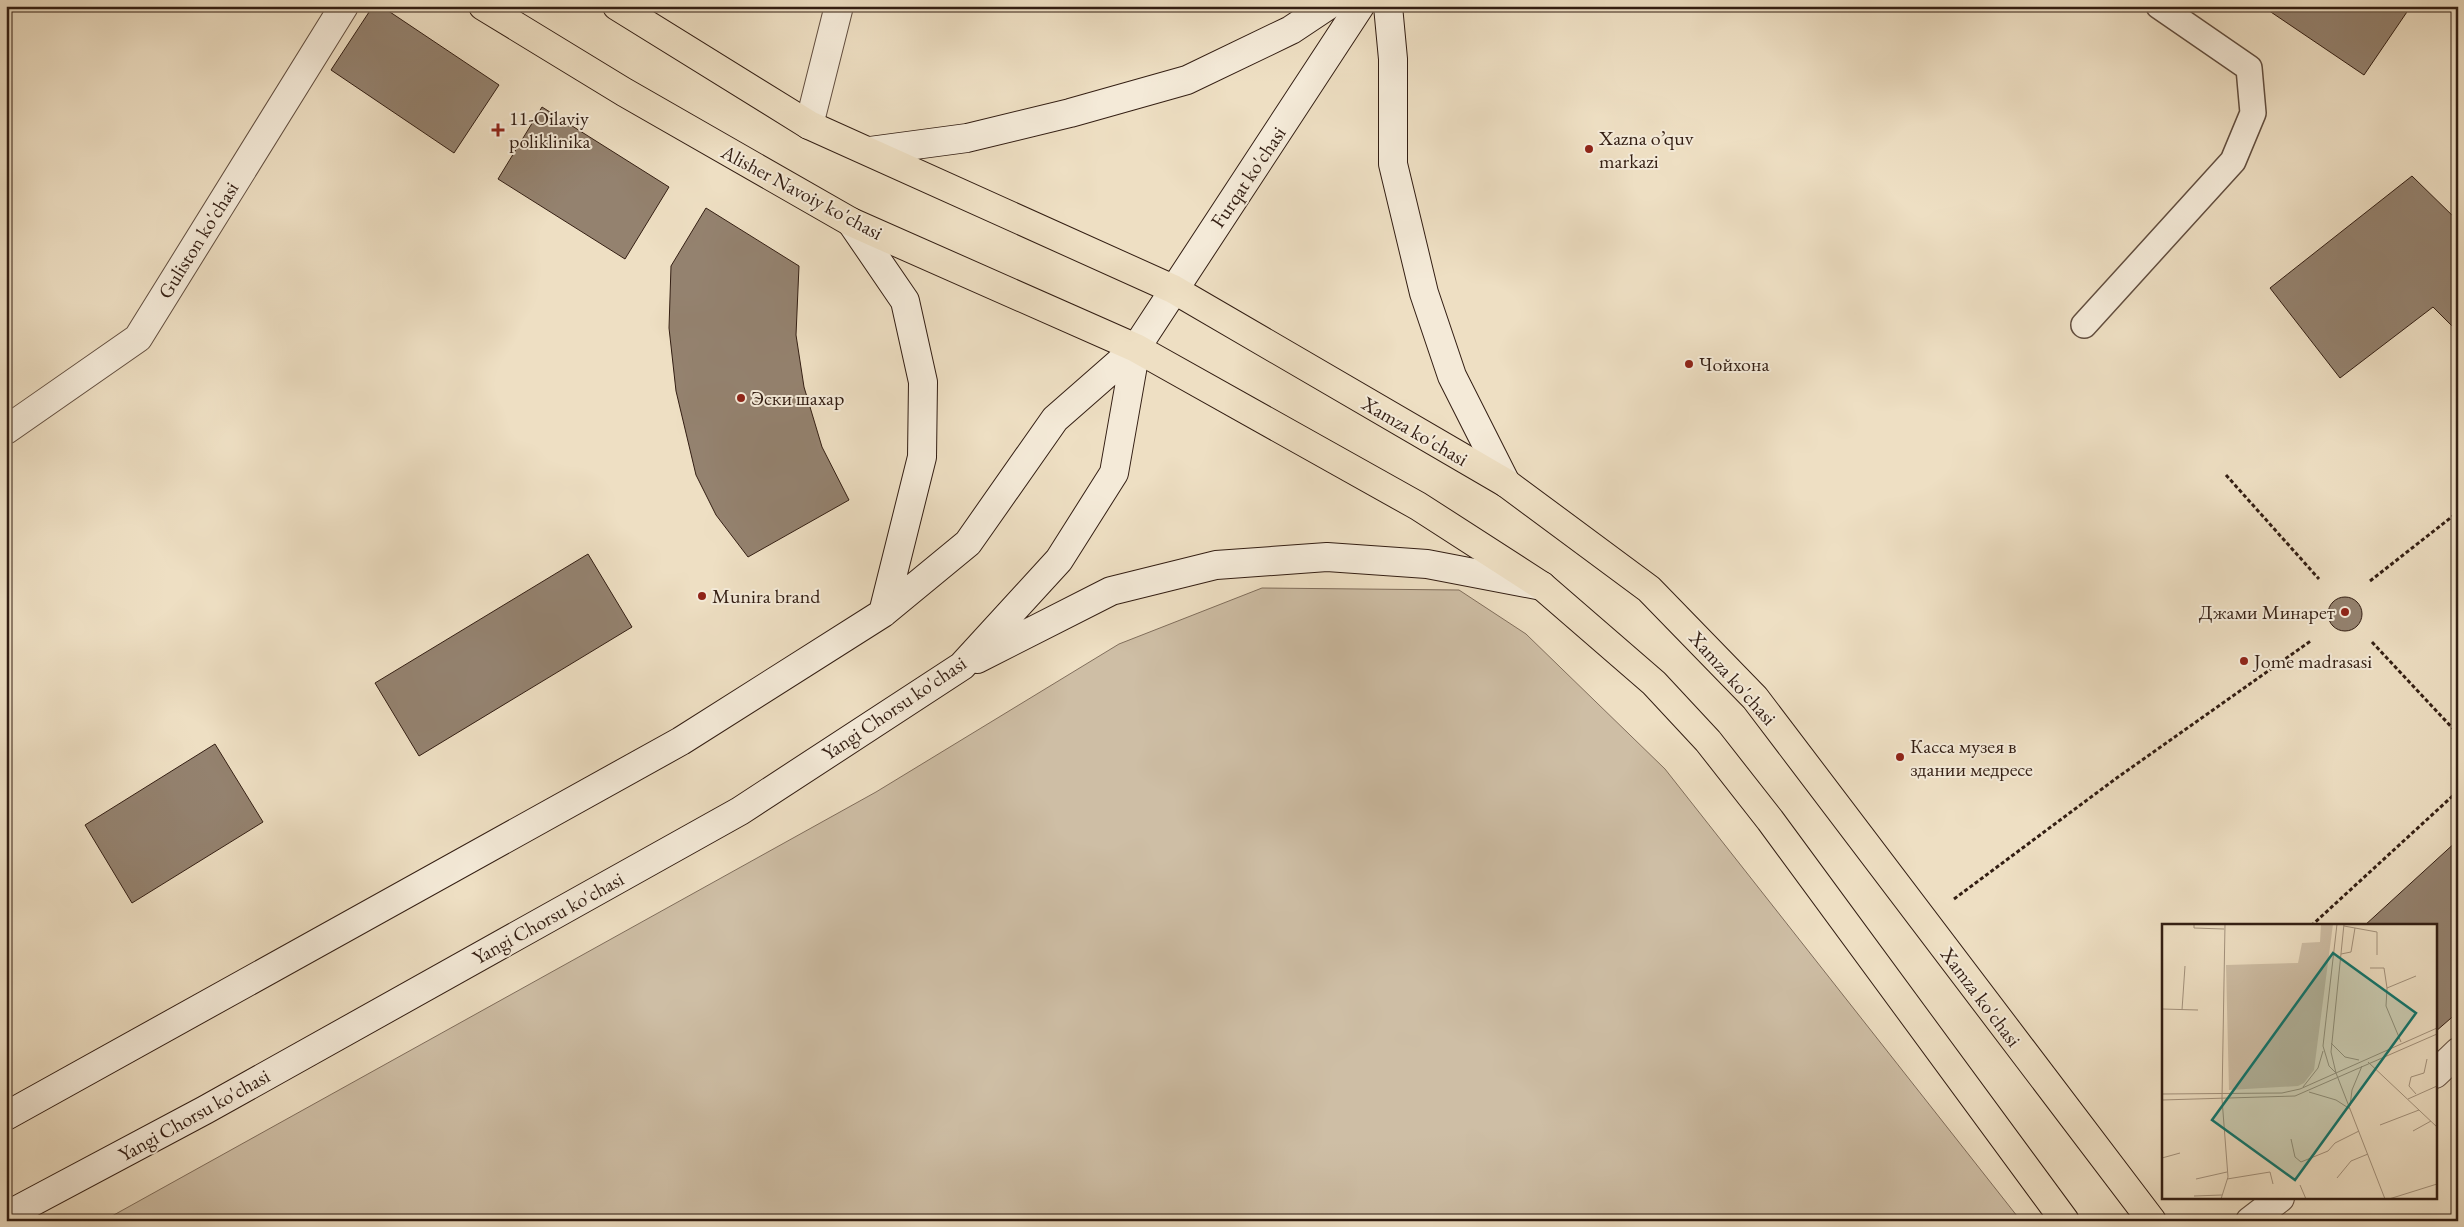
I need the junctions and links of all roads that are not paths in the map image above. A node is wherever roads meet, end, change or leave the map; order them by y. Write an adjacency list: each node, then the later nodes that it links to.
1 (344, 6): 15 (main road, Guliston ko'chasi)
2 (483, 6): 11 (main road, Alisher Navoiy ko'chasi)
3 (617, 6): 9 (main road)
4 (839, 6): 9 (main road)
5 (1327, 6): 10 (main road)
6 (1360, 6): 12 (main road, Furqat ko'chasi)
7 (1388, 6): 16 (main road)
8 (2159, 6): 13 (lane)
9 (809, 125): 10 (main road)
10 (870, 151): 12 (main road)
11 (851, 222): 14 (main road, Alisher Navoiy ko'chasi); 18 (main road)
12 (1173, 289): 14 (main road, Furqat ko'chasi); 16 (main road, Xamza ko'chasi)
13 (2084, 325)
14 (1136, 348): 17 (main road); 18 (main road); 19 (main road, Yangi Chorsu ko'chasi)
15 (6, 430)
16 (1506, 484): 26 (main road, Xamza ko'chasi)
17 (1542, 586): 19 (main road); 25 (main road)
18 (883, 613): 22 (main road)
19 (962, 666): 24 (main road, Yangi Chorsu ko'chasi)
20 (2458, 1052): 21 (main road)
21 (2436, 1073)
22 (6, 1116)
23 (2277, 1200): 27 (main road)
24 (6, 1216)
25 (2065, 1221)
26 (2152, 1221)
27 (2250, 1221)

